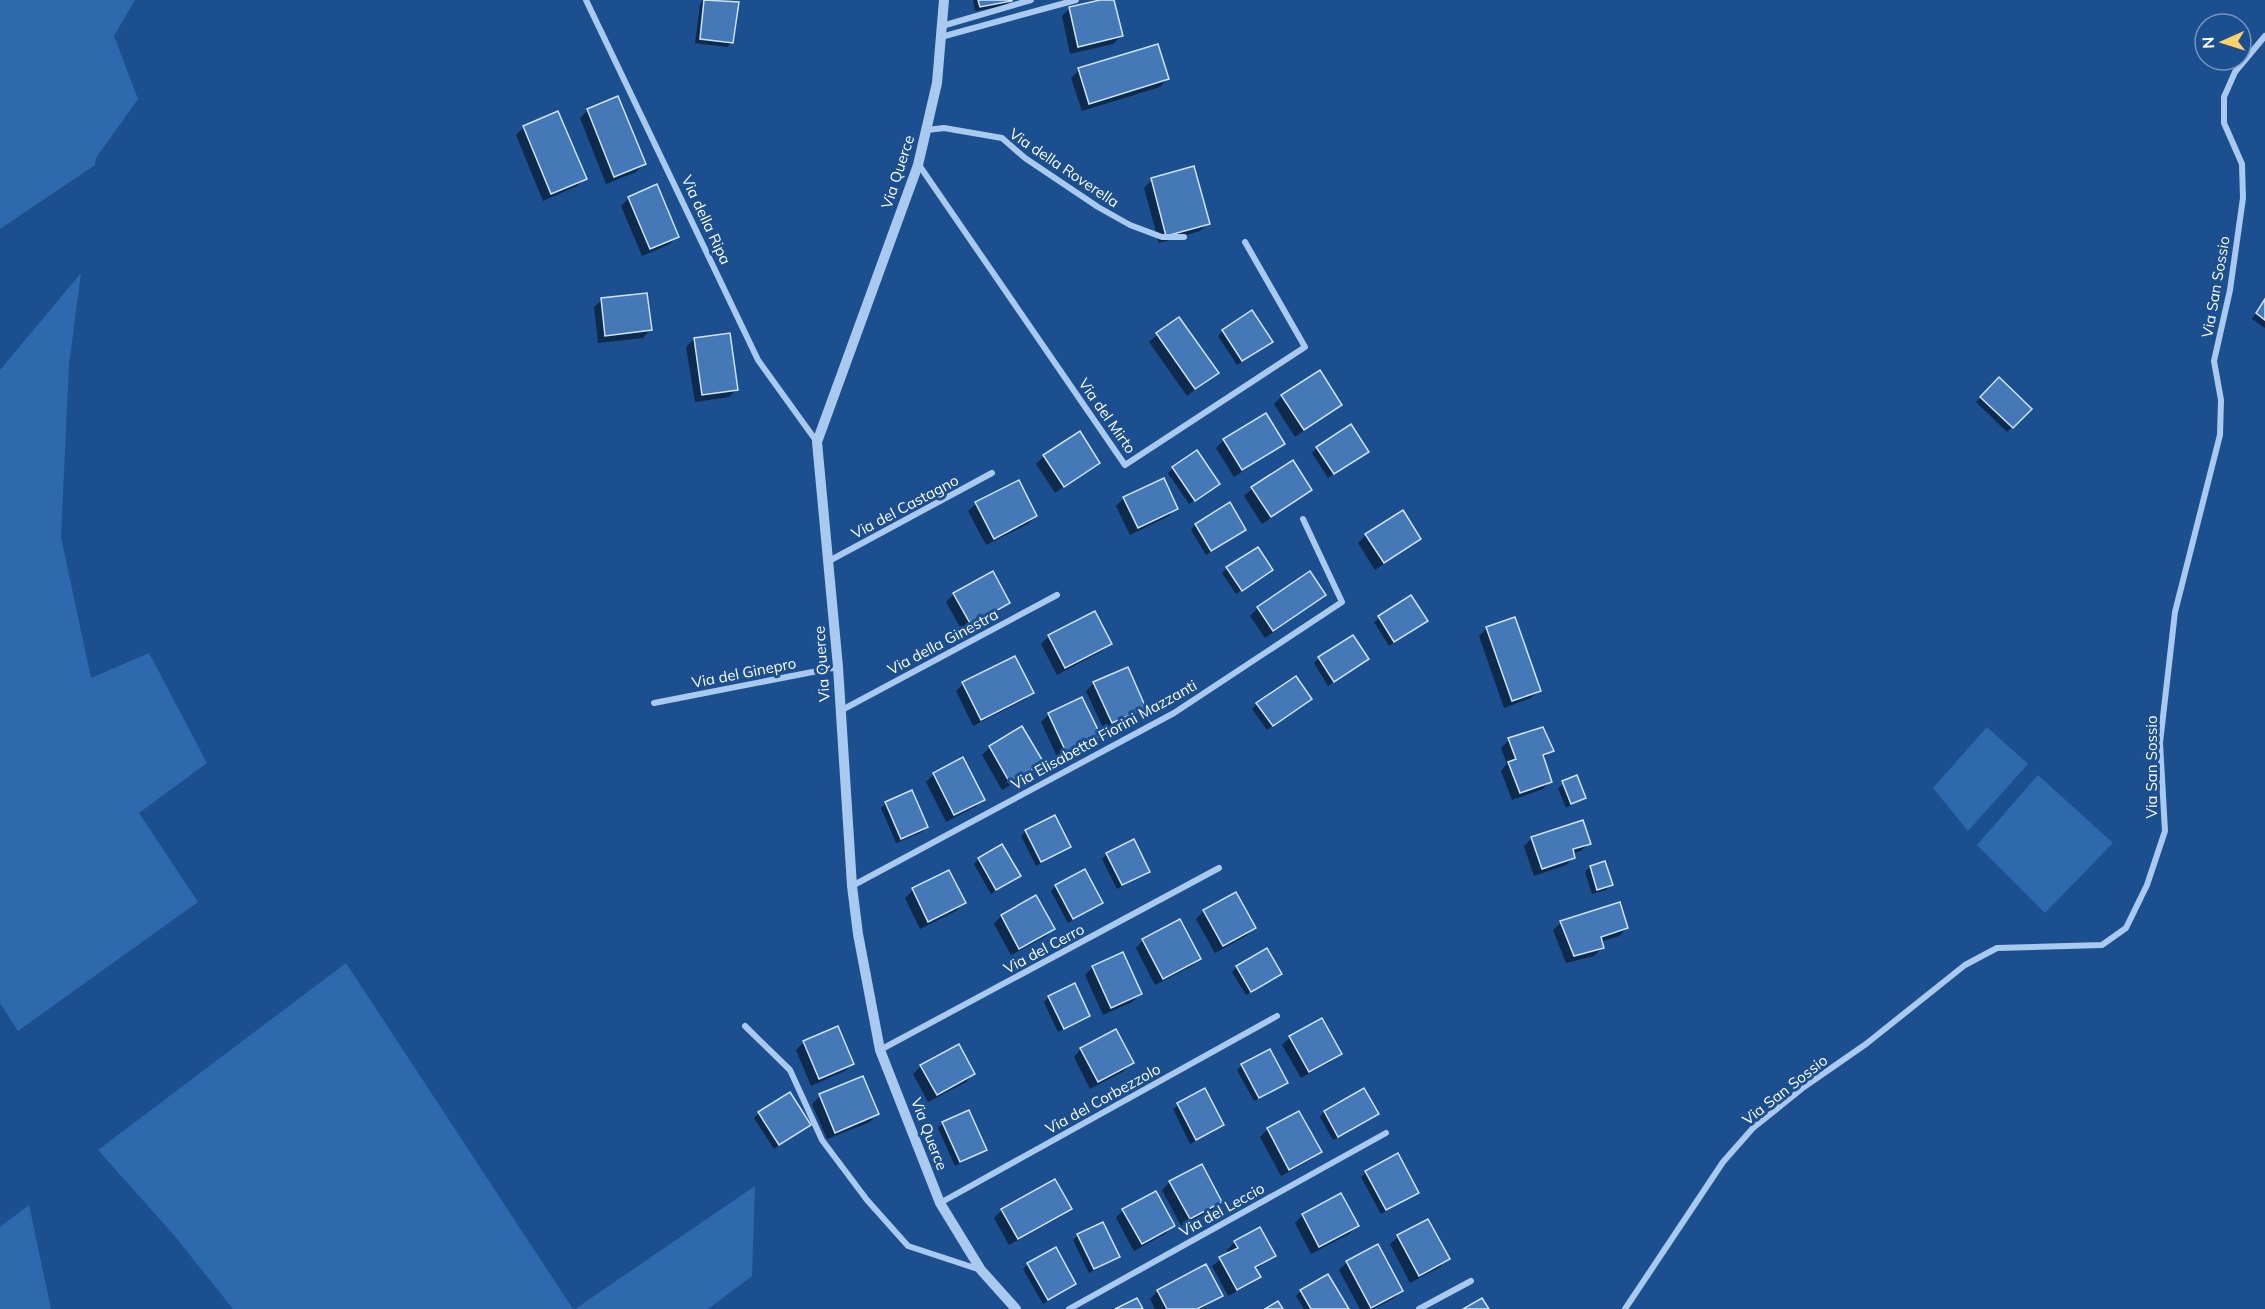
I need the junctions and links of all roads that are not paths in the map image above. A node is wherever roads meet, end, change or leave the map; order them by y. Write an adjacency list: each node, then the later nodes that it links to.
1 (586, 0): 11 (street, Via della Ripa)
2 (944, 0): 5 (street, Via Querce)
3 (1031, 0): 5 (street)
4 (1076, 0): 5 (street)
5 (942, 31): 7 (street, Via Querce)
6 (2265, 36): 31 (street, Via San Sossio)
7 (927, 130): 8 (street, Via Querce); 9 (street, Via della Roverella)
8 (918, 165): 10 (street, Via del Mirto); 11 (street, Via Querce)
9 (1184, 237)
10 (1245, 242)
11 (818, 442): 14 (street, Via Querce)
12 (992, 473): 14 (street, Via del Castagno)
13 (1303, 519): 20 (street, Via Elisabetta Fiorini Mazzanti)
14 (829, 561): 16 (street, Via Querce)
15 (1057, 595): 18 (street, Via della Ginestra)
16 (838, 667): 17 (street, Via del Ginepro); 18 (street, Via Querce)
17 (654, 703)
18 (840, 711): 20 (street, Via Querce)
19 (1219, 868): 23 (street, Via del Cerro)
20 (852, 886): 23 (street, Via Querce)
21 (1277, 1016): 25 (street, Via del Corbezzolo)
22 (745, 1026): 26 (street)
23 (880, 1050): 25 (street, Via Querce)
24 (1386, 1133): 29 (street, Via del Leccio)
25 (940, 1203): 26 (street, Via Querce)
26 (981, 1270): 28 (street, Via Querce)
27 (1471, 1281): 30 (street)
28 (1016, 1309)
29 (1069, 1309)
30 (1419, 1309)
31 (1625, 1309)

